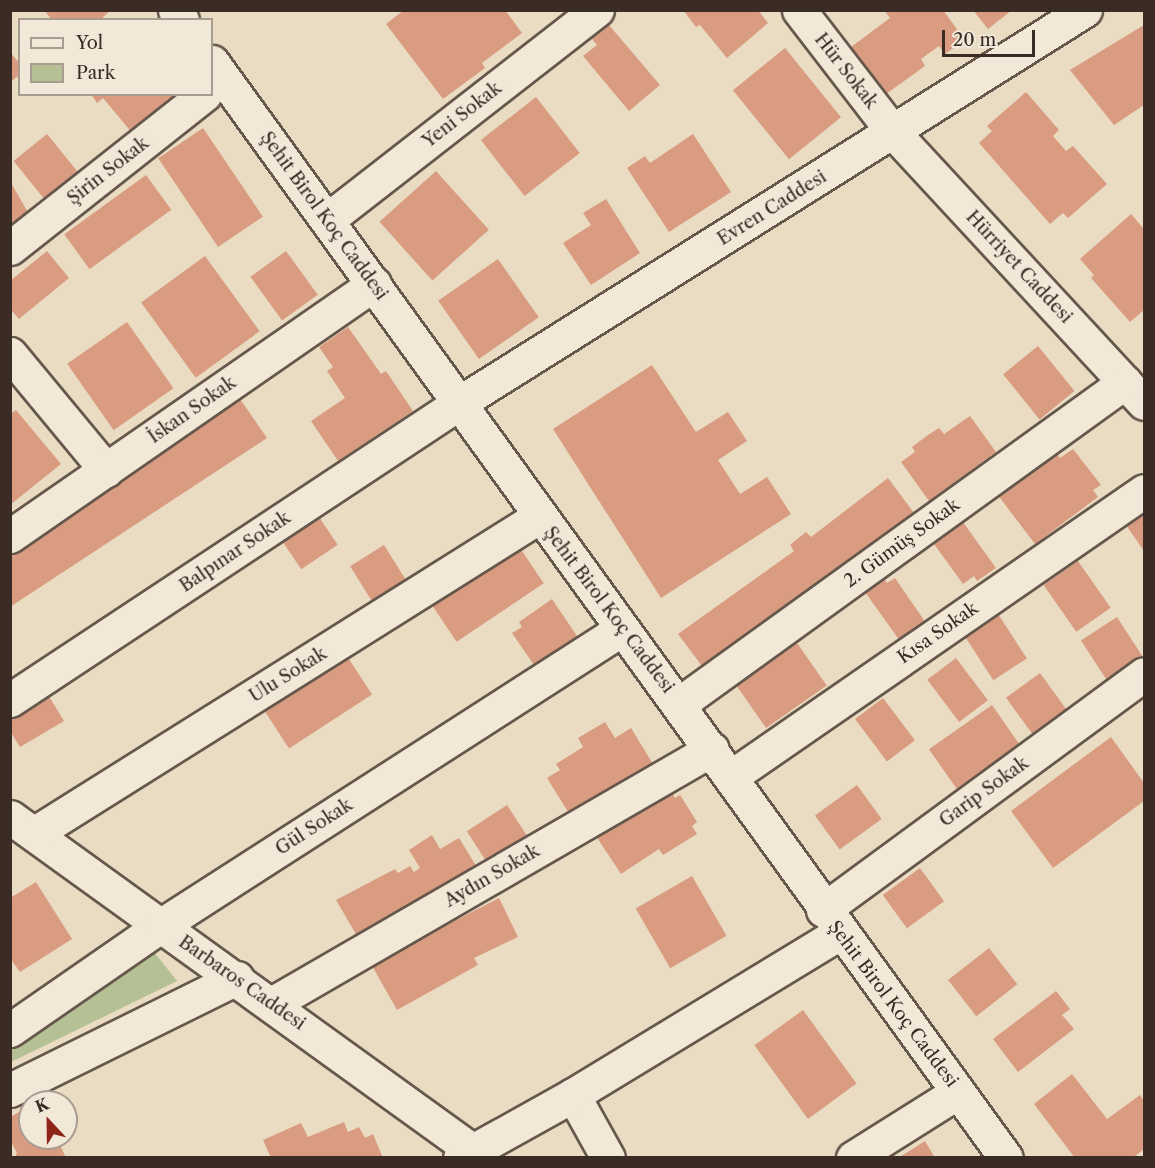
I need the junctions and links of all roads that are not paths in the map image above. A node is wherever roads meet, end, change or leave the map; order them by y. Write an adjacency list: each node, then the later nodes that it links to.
1 (597, 10): 7 (street, Yeni Sokak)
2 (799, 10): 6 (street, Hür Sokak)
3 (1085, 10): 6 (street, Evren Caddesi)
4 (213, 81): 7 (street, Şehit Birol Koç Caddesi)
5 (195, 96): 8 (street, Şirin Sokak)
6 (893, 132): 11 (street, Hürriyet Caddesi); 12 (street, Evren Caddesi)
7 (327, 220): 9 (street, Şehit Birol Koç Caddesi)
8 (10, 248)
9 (374, 284): 12 (street, Şehit Birol Koç Caddesi); 13 (street, İskan Sokak)
10 (14, 364): 13 (street)
11 (1136, 387): 20 (street, 2. Gümüş Sokak)
12 (459, 403): 15 (street, Şehit Birol Koç Caddesi); 19 (street, Balpınar Sokak)
13 (106, 470): 16 (street, İskan Sokak)
14 (1144, 491): 22 (street, Kısa Sokak)
15 (540, 516): 17 (street, Şehit Birol Koç Caddesi); 23 (street, Ulu Sokak)
16 (10, 536)
17 (622, 629): 20 (street, Şehit Birol Koç Caddesi); 25 (street, Gül Sokak)
18 (1141, 683): 24 (street, Garip Sokak)
19 (10, 700)
20 (679, 704): 21 (street, Şehit Birol Koç Caddesi)
21 (712, 749): 22 (street, Şehit Birol Koç Caddesi); 27 (street, Aydın Sokak)
22 (732, 776): 24 (street, Şehit Birol Koç Caddesi)
23 (23, 825): 25 (street, Barbaros Caddesi)
24 (831, 922): 30 (street, Şehit Birol Koç Caddesi); 31 (street, Garip Sokak)
25 (160, 926): 26 (street, Barbaros Caddesi); 28 (street, Gül Sokak)
26 (237, 978): 27 (street, Barbaros Caddesi); 29 (street)
27 (273, 1003): 32 (street, Barbaros Caddesi)
28 (10, 1030)
29 (10, 1090)
30 (958, 1092): 34 (street); 35 (street, Şehit Birol Koç Caddesi)
31 (573, 1095): 32 (street, Garip Sokak); 33 (street)
32 (466, 1154)
33 (608, 1158)
34 (853, 1158)
35 (1006, 1158)

